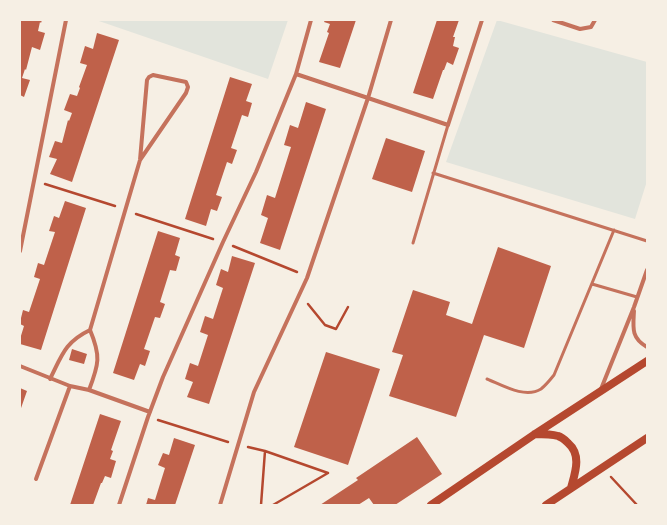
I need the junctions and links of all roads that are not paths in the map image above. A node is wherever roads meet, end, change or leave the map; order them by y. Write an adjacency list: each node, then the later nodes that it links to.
1 (66, 20): 15 (street)
2 (311, 20): 7 (street)
3 (391, 20): 8 (street)
4 (482, 20): 9 (street)
5 (553, 20): 6 (street)
6 (595, 20)
7 (296, 74): 8 (street); 29 (street)
8 (368, 98): 9 (street); 35 (street)
9 (448, 125): 11 (lane)
10 (140, 160): 10 (street); 20 (street)
11 (433, 173): 12 (lane); 14 (lane)
12 (614, 230): 13 (lane); 17 (lane)
13 (647, 241)
14 (413, 243)
15 (20, 251)
16 (647, 270): 18 (street)
17 (592, 284): 18 (lane); 24 (lane)
18 (637, 297): 19 (street)
19 (634, 307): 21 (street); 28 (street)
20 (90, 330): 25 (street); 27 (street)
21 (647, 347)
22 (647, 361): 28 (main road)
23 (20, 366): 25 (street)
24 (487, 378)
25 (50, 379): 26 (street)
26 (70, 386): 27 (street); 32 (street)
27 (89, 390): 29 (street)
28 (599, 393): 30 (main road)
29 (150, 412): 34 (street)
30 (536, 434): 33 (main road); 36 (main road)
31 (647, 438): 33 (main road)
32 (36, 479)
33 (571, 488): 37 (main road)
34 (119, 505)
35 (220, 505)
36 (431, 505)
37 (546, 505)

